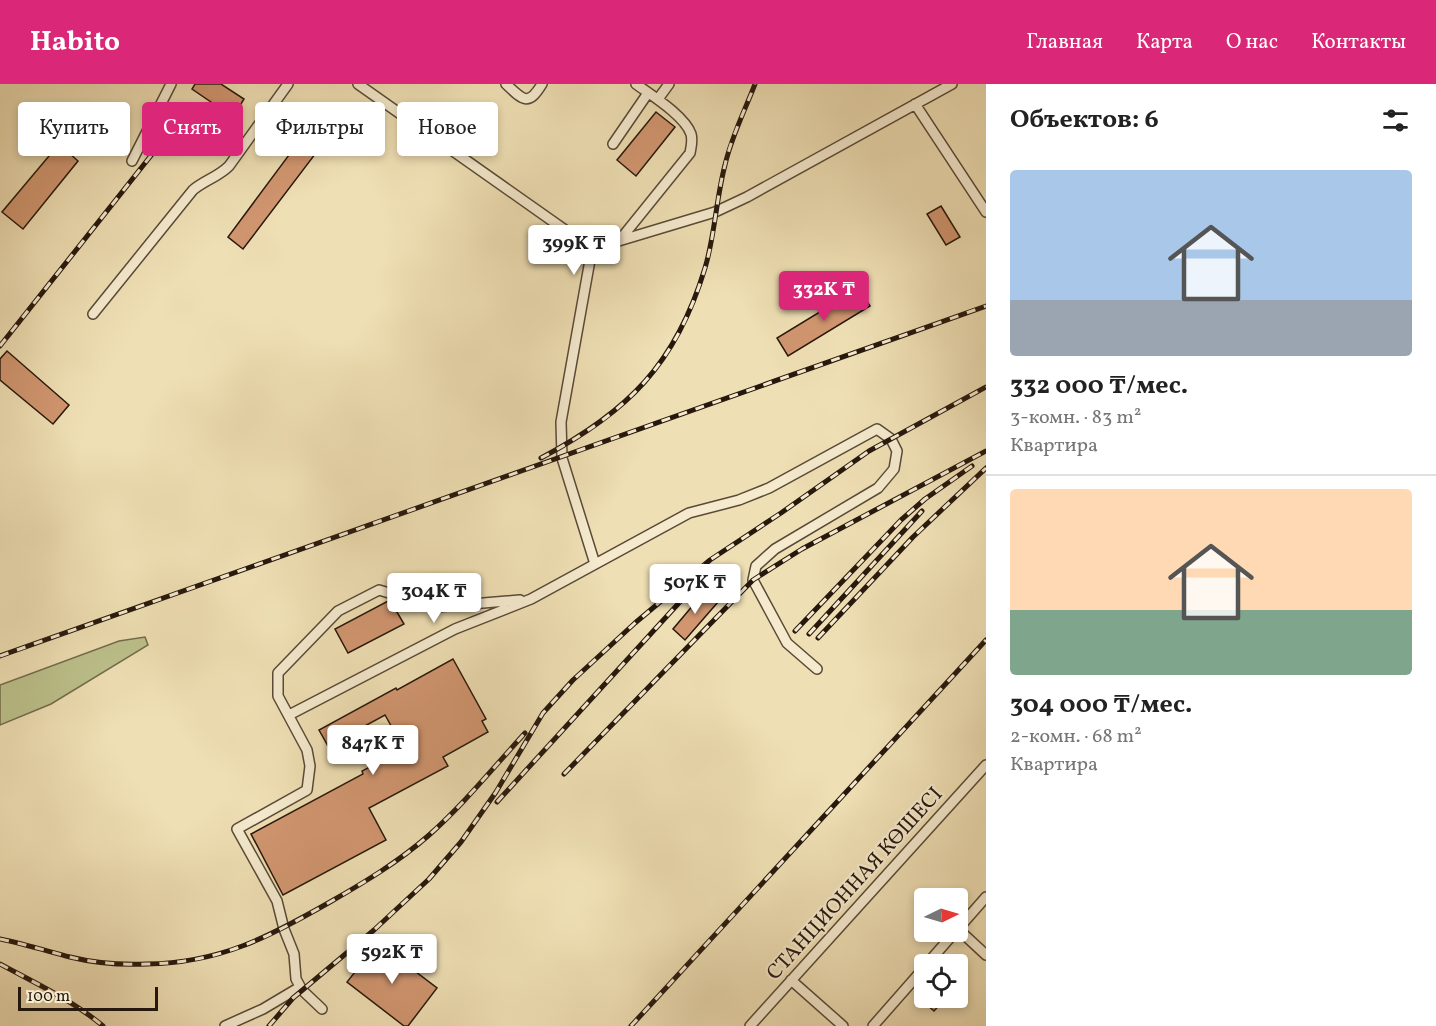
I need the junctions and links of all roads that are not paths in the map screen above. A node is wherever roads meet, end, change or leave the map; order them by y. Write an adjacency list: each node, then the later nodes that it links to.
1 (171, 84): 13 (street)
2 (288, 84): 17 (street)
3 (358, 84): 16 (street)
4 (506, 84): 5 (street)
5 (542, 84)
6 (636, 84): 9 (street)
7 (669, 84): 10 (street)
8 (952, 84): 11 (street)
9 (648, 93): 10 (street); 12 (street)
10 (658, 99): 15 (street)
11 (915, 104): 14 (street); 15 (street)
12 (613, 144)
13 (132, 161)
14 (986, 213)
15 (619, 241): 16 (street)
16 (592, 249): 18 (street)
17 (93, 314)
18 (595, 564): 19 (street); 20 (street)
19 (531, 599): 21 (street); 21 (street)
20 (817, 669)
21 (289, 715): 31 (street)
22 (986, 765): 30 (street, СТАНЦИОННАЯ КӨШЕСІ)
23 (986, 897): 24 (street)
24 (968, 917)
25 (968, 940): 28 (street)
26 (946, 942): 27 (street)
27 (936, 954)
28 (986, 956)
29 (914, 979): 36 (street)
30 (791, 980): 34 (street, СТАНЦИОННАЯ КӨШЕСІ); 35 (street)
31 (300, 987): 32 (street); 33 (street)
32 (322, 1009)
33 (225, 1026)
34 (750, 1026)
35 (843, 1026)
36 (873, 1026)

